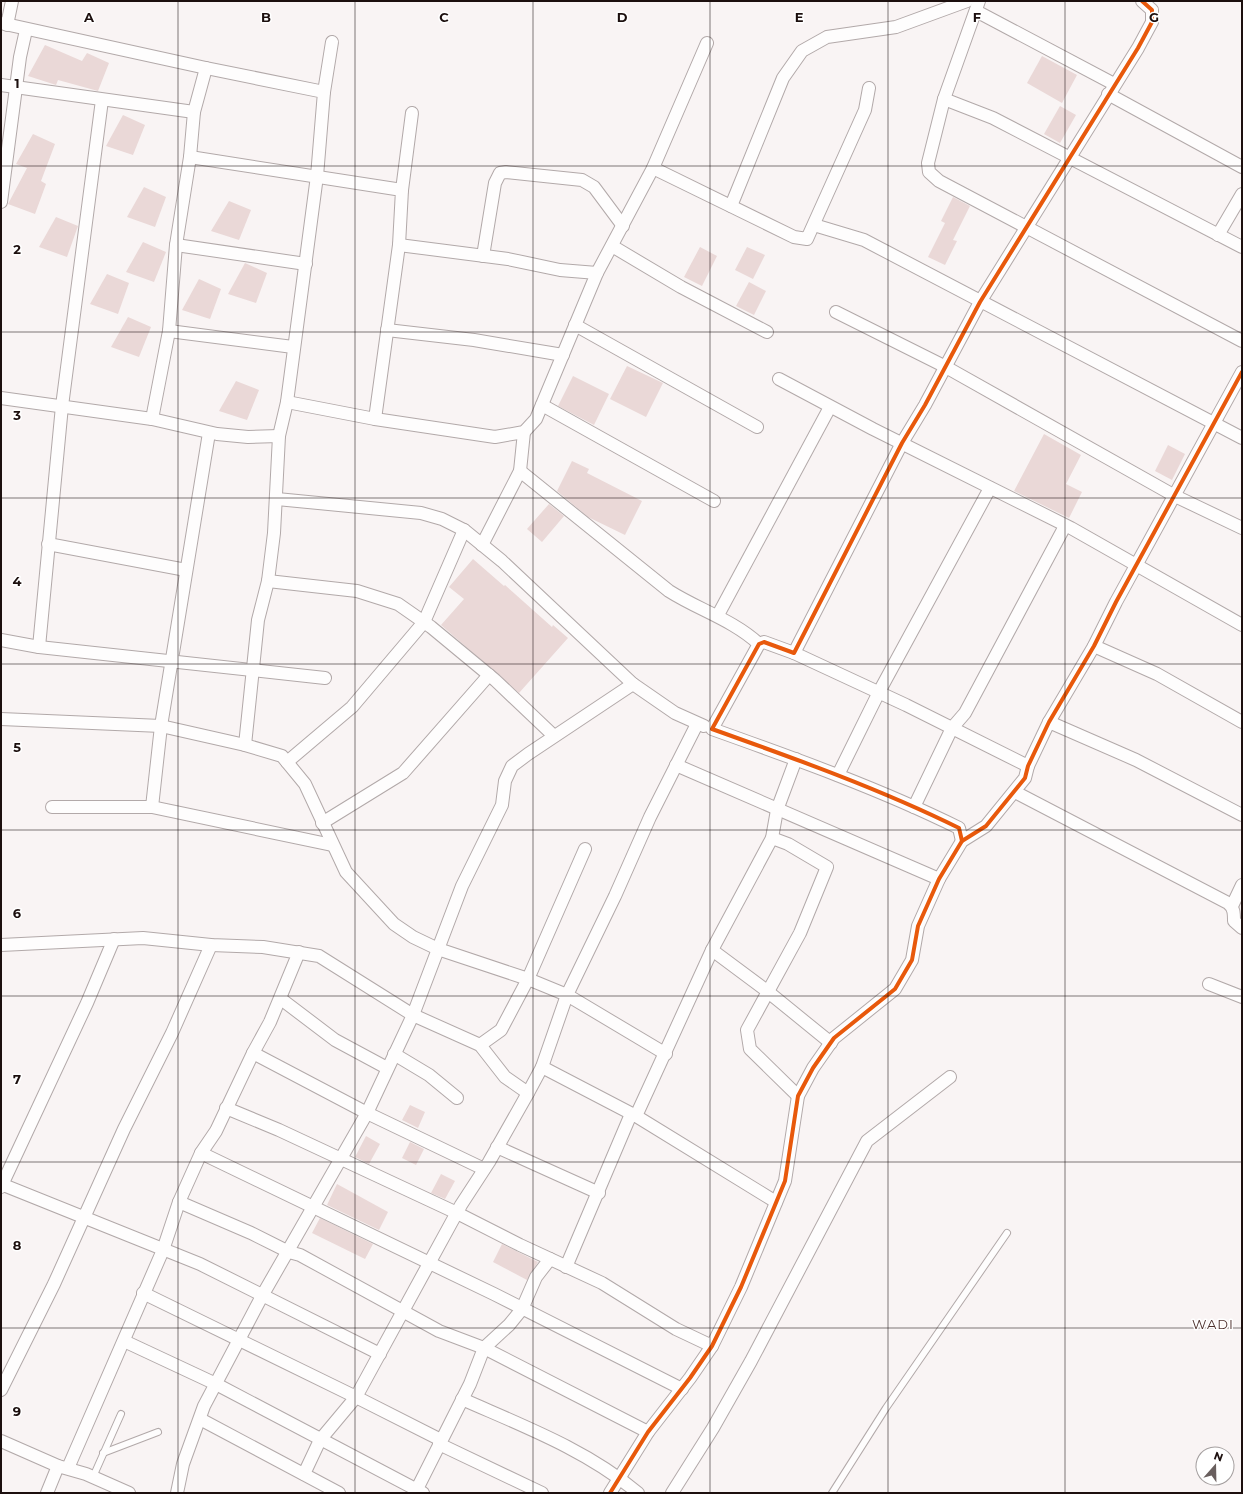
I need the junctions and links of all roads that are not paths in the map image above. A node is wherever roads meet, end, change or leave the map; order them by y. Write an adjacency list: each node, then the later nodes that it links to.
1 (12, 1): 5 (street)
2 (967, 1): 27 (street)
3 (1142, 1): 13 (street)
4 (977, 6): 13 (street); 15 (street)
5 (4, 24): 6 (street)
6 (26, 30): 9 (street); 11 (street)
7 (332, 42): 14 (street)
8 (707, 43): 22 (street)
9 (206, 68): 14 (street); 17 (street)
10 (1, 85): 11 (street)
11 (16, 88): 16 (street); 26 (street)
12 (869, 88): 28 (street)
13 (1111, 89): 20 (street); 21 (street)
14 (324, 92): 23 (street)
15 (944, 99): 20 (street); 30 (street)
16 (102, 100): 17 (street); 54 (street)
17 (194, 112): 19 (street)
18 (412, 113): 24 (street)
19 (190, 157): 23 (street); 32 (street)
20 (1068, 158): 30 (street); 31 (street)
21 (1242, 167)
22 (653, 168): 27 (street); 29 (street)
23 (317, 176): 24 (street); 37 (street)
24 (402, 190): 33 (street)
25 (1242, 194): 31 (street)
26 (1, 202)
27 (731, 206): 28 (street)
28 (814, 225): 39 (street)
29 (623, 226): 34 (street); 36 (street)
30 (1026, 227): 39 (street); 45 (street)
31 (1218, 235): 35 (street)
32 (176, 245): 37 (street); 43 (street)
33 (399, 245): 36 (street); 42 (street)
34 (612, 246): 38 (street); 44 (street)
35 (1242, 247)
36 (483, 256): 38 (street)
37 (306, 264): 46 (street)
38 (597, 273): 41 (street)
39 (980, 302): 48 (street); 58 (street)
40 (836, 312): 48 (street)
41 (575, 325): 47 (street); 59 (street)
42 (387, 330): 47 (street); 57 (street)
43 (169, 331): 46 (street); 56 (street)
44 (767, 332)
45 (1242, 340)
46 (293, 347): 52 (street)
47 (563, 355): 53 (street)
48 (944, 366): 64 (street); 67 (street)
49 (1242, 372): 58 (street)
50 (779, 379): 55 (street)
51 (1, 398): 54 (street)
52 (287, 402): 57 (street); 62 (street)
53 (542, 405): 60 (street); 69 (street)
54 (62, 406): 56 (street); 73 (street)
55 (830, 407): 64 (street); 78 (street)
56 (152, 419): 61 (street)
57 (375, 419): 60 (street)
58 (1213, 424): 63 (street); 67 (street)
59 (757, 427)
60 (524, 432): 65 (street)
61 (209, 433): 62 (street); 76 (street)
62 (279, 436): 68 (street)
63 (1242, 438)
64 (902, 443): 66 (street); 85 (street)
65 (520, 471): 74 (street); 78 (street)
66 (990, 488): 70 (street); 91 (street)
67 (1175, 496): 71 (street); 75 (street)
68 (277, 499): 72 (street); 77 (street)
69 (714, 501)
70 (1065, 526): 75 (street); 97 (street)
71 (1242, 528)
72 (464, 530): 74 (street); 79 (street)
73 (48, 544): 76 (street); 84 (street)
74 (482, 544): 90 (street)
75 (1136, 565): 80 (street); 83 (street)
76 (186, 570): 86 (street)
77 (268, 581): 79 (street); 87 (street)
78 (718, 615): 82 (street)
79 (424, 622): 88 (street); 102 (street)
80 (1242, 625)
81 (1, 640): 84 (street)
82 (759, 644): 85 (street); 98 (street)
83 (1094, 646): 93 (street); 94 (street)
84 (39, 647): 86 (street)
85 (794, 653): 91 (street)
86 (171, 660): 87 (street); 96 (street)
87 (252, 669): 89 (street); 100 (street)
88 (489, 675): 99 (street); 112 (street)
89 (325, 678)
90 (633, 684): 95 (street); 99 (street)
91 (879, 692): 97 (street); 105 (street)
92 (1, 719): 96 (street)
93 (1049, 722): 104 (street); 111 (street)
94 (1242, 722)
95 (697, 724): 98 (street); 103 (street)
96 (161, 726): 100 (street); 108 (street)
97 (952, 728): 104 (street); 109 (street)
98 (712, 729): 101 (street)
99 (554, 736): 124 (street)
100 (245, 745): 102 (street)
101 (796, 759): 105 (street); 110 (street)
102 (287, 762): 112 (street)
103 (676, 765): 110 (street); 130 (street)
104 (1028, 766): 106 (street)
105 (838, 775): 109 (street)
106 (1015, 792): 114 (street); 119 (street)
107 (52, 807): 108 (street)
108 (152, 807): 115 (street)
109 (914, 807): 114 (street)
110 (777, 810): 113 (street); 117 (street)
111 (1242, 815)
112 (322, 823): 115 (street)
113 (772, 838): 125 (street); 129 (street)
114 (962, 840): 117 (street)
115 (332, 845): 124 (street)
116 (584, 849): 127 (street)
117 (939, 879): 134 (street)
118 (1242, 885): 119 (street)
119 (1232, 906): 120 (street)
120 (1242, 928)
121 (114, 939): 122 (street); 123 (street); 152 (street)
122 (1, 945)
123 (212, 945): 126 (street); 158 (street)
124 (438, 949): 127 (street); 133 (street)
125 (712, 950): 129 (street); 138 (street)
126 (299, 952): 132 (street); 133 (street)
127 (528, 979): 130 (street); 135 (street)
128 (1209, 984): 131 (street)
129 (767, 991): 134 (street); 143 (street)
130 (567, 995): 138 (street); 139 (street)
131 (1242, 997)
132 (281, 999): 136 (street); 140 (street)
133 (413, 1015): 135 (street); 137 (street)
134 (831, 1043): 143 (street)
135 (480, 1045): 142 (street)
136 (253, 1054): 145 (street); 146 (street)
137 (394, 1054): 140 (street); 144 (street)
138 (666, 1054): 147 (street)
139 (542, 1067): 142 (street); 147 (street)
140 (387, 1068): 146 (street)
141 (950, 1077): 200 (street)
142 (528, 1093): 148 (street)
143 (798, 1096): 155 (street)
144 (457, 1098)
145 (226, 1108): 149 (street); 150 (street)
146 (367, 1113): 150 (street); 151 (street)
147 (633, 1115): 153 (street); 155 (street)
148 (498, 1147): 151 (street); 153 (street)
149 (202, 1153): 154 (street); 156 (street)
150 (340, 1158): 156 (street); 157 (street)
151 (484, 1169): 157 (street)
152 (1, 1185): 158 (street)
153 (599, 1193): 164 (street)
154 (179, 1202): 160 (street); 161 (street)
155 (776, 1202): 171 (street)
156 (313, 1206): 161 (street); 163 (street)
157 (457, 1212): 162 (street); 163 (street)
158 (83, 1217): 160 (street); 176 (street)
159 (1007, 1233): 201 (lane)
160 (163, 1250): 165 (street); 166 (street)
161 (288, 1252): 166 (street); 168 (street)
162 (550, 1259): 164 (street); 167 (street)
163 (430, 1263): 167 (street); 168 (street)
164 (566, 1267): 171 (street)
165 (143, 1293): 169 (street); 170 (street)
166 (262, 1296): 170 (street); 173 (street)
167 (522, 1309): 172 (street); 175 (street)
168 (403, 1311): 172 (street); 173 (street)
169 (124, 1340): 174 (street); 187 (street)
170 (240, 1341): 174 (street); 177 (street)
171 (712, 1346): 175 (street)
172 (484, 1348): 178 (street); 182 (street)
173 (380, 1354): 177 (street)
174 (216, 1384): 180 (street); 183 (street)
175 (682, 1389): 182 (street)
176 (1, 1390)
177 (356, 1397): 183 (street); 185 (street)
178 (462, 1399): 185 (street); 190 (street)
179 (121, 1414): 186 (lane)
180 (200, 1419): 188 (street); 195 (street)
181 (158, 1432): 186 (lane)
182 (648, 1432): 190 (street)
183 (320, 1440): 188 (street); 192 (street)
184 (1, 1441): 187 (street)
185 (440, 1442): 192 (street); 197 (street)
186 (103, 1453): 189 (lane)
187 (63, 1467): 189 (street); 193 (street)
188 (304, 1474): 191 (street)
189 (92, 1477): 194 (street)
190 (620, 1477): 198 (street); 199 (street)
191 (326, 1490): 196 (street)
192 (418, 1492)
193 (47, 1493)
194 (129, 1493)
195 (177, 1493)
196 (340, 1493)
197 (542, 1493)
198 (610, 1493)
199 (638, 1493)
200 (672, 1493)
201 (832, 1493)

